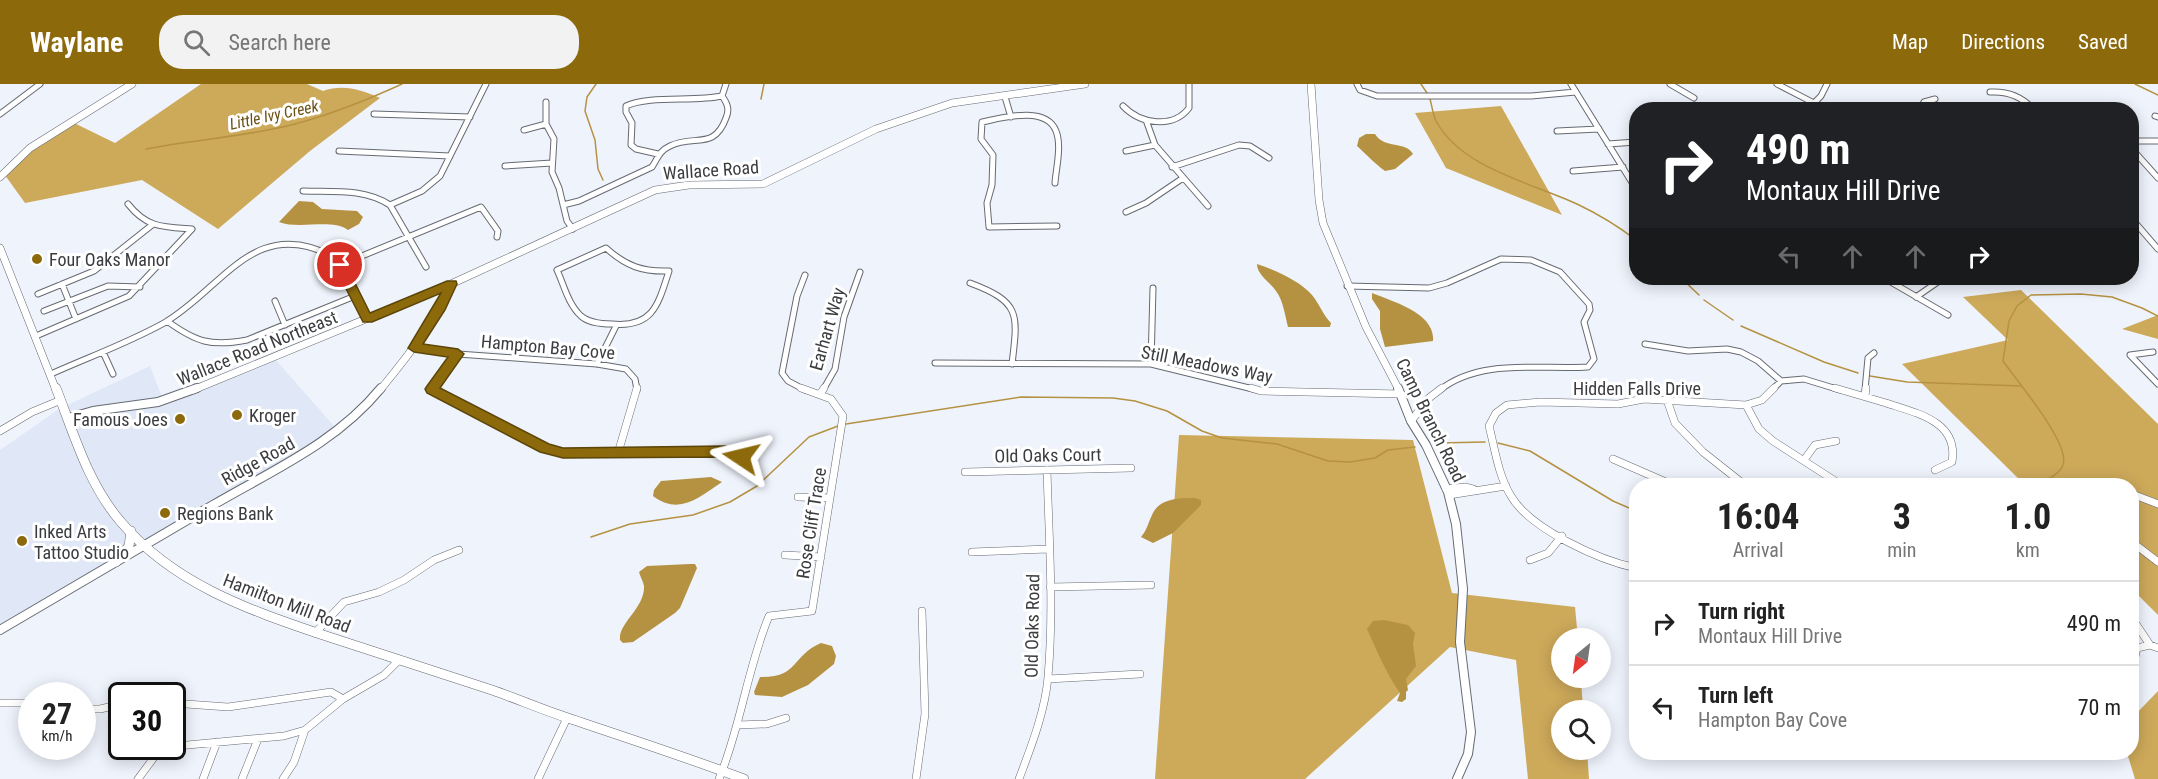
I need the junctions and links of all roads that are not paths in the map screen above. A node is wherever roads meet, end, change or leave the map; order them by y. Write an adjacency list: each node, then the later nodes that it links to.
1 (40, 84): 25 (street)
2 (132, 84): 50 (main road)
3 (486, 84): 27 (street)
4 (726, 84): 15 (street)
5 (1085, 84): 16 (street, Wallace Road)
6 (1189, 84): 29 (street)
7 (1311, 84): 78 (street, Camp Branch Road)
8 (1357, 84): 13 (street)
9 (1570, 84): 13 (street)
10 (1670, 84): 17 (street)
11 (1777, 84): 20 (street)
12 (1827, 84): 21 (street)
13 (1576, 92): 31 (street)
14 (1990, 92): 23 (street)
15 (722, 96): 41 (street); 41 (street)
16 (1005, 97): 28 (street); 64 (street, Wallace Road)
17 (1694, 98)
18 (1935, 99): 22 (street)
19 (546, 102): 30 (street)
20 (1812, 102)
21 (1815, 102)
22 (1924, 102)
23 (2027, 102)
24 (1123, 106): 29 (street)
25 (0, 114)
26 (374, 114): 27 (street)
27 (470, 117): 42 (street)
28 (1011, 117): 54 (street); 62 (street)
29 (1146, 120): 38 (street)
30 (546, 124): 32 (street); 45 (street)
31 (1599, 129): 33 (street); 37 (street)
32 (524, 130)
33 (1557, 131)
34 (2139, 141): 35 (street)
35 (2158, 141)
36 (1629, 142): 37 (street)
37 (1608, 144): 48 (street)
38 (1155, 145): 40 (street); 47 (street)
39 (339, 151): 42 (street)
40 (1126, 151)
41 (658, 154): 58 (street)
42 (450, 156): 57 (street)
43 (2139, 157): 53 (street)
44 (1269, 158): 47 (street)
45 (552, 163): 46 (street); 58 (street)
46 (505, 166)
47 (1172, 167): 52 (street)
48 (1623, 167): 49 (street); 51 (street)
49 (1573, 171)
50 (0, 177)
51 (1629, 177)
52 (1183, 178): 59 (street); 60 (street)
53 (2158, 178)
54 (1055, 183)
55 (303, 191): 57 (street)
56 (128, 204): 61 (street)
57 (390, 205): 65 (street)
58 (563, 205): 64 (street)
59 (1208, 206)
60 (1126, 212)
61 (152, 225): 74 (street); 79 (street)
62 (1057, 226)
63 (2139, 227): 68 (street)
64 (573, 229): 75 (street, Wallace Road)
65 (408, 237): 66 (street); 69 (street); 70 (street)
66 (497, 237)
67 (0, 248): 93 (main road, Hamilton Mill Road)
68 (2158, 249)
69 (340, 265): 82 (street); 90 (street)
70 (426, 267)
71 (860, 272): 108 (street, Earhart Way)
72 (805, 275): 108 (street, Rose Cliff Trace)
73 (970, 283): 102 (street)
74 (62, 284): 81 (street); 84 (street)
75 (451, 284): 89 (street, Wallace Road Northeast); 95 (street, Ridge Road)
76 (1896, 285): 83 (street)
77 (1933, 285): 83 (street)
78 (1347, 286): 109 (street, Camp Branch Road); 115 (street)
79 (140, 287): 84 (street); 88 (street)
80 (1153, 288): 103 (street)
81 (38, 294)
82 (355, 296): 89 (street); 91 (street)
83 (1916, 297): 87 (street)
84 (69, 301): 86 (street); 88 (street)
85 (275, 301): 91 (street)
86 (44, 311)
87 (1948, 315)
88 (76, 319): 93 (street)
89 (367, 319): 114 (street, Wallace Road Northeast)
90 (167, 321): 91 (street); 96 (street)
91 (285, 325)
92 (616, 326): 92 (street); 101 (street)
93 (36, 336): 104 (main road, Hamilton Mill Road)
94 (1646, 344): 106 (street)
95 (414, 348): 99 (street, Hampton Bay Cove); 137 (street, Ridge Road)
96 (104, 352): 104 (street); 105 (street)
97 (2153, 352): 107 (street)
98 (1874, 353): 110 (street)
99 (458, 354): 101 (street, Hampton Bay Cove); 118 (street)
100 (935, 363): 102 (street, Still Meadows Way)
101 (597, 364): 118 (street, Hampton Bay Cove)
102 (1012, 364): 103 (street, Still Meadows Way)
103 (1152, 364): 109 (street, Still Meadows Way)
104 (51, 374): 111 (main road, Hamilton Mill Road)
105 (113, 374)
106 (1781, 381): 110 (street); 113 (street)
107 (2158, 384)
108 (821, 393): 133 (street, Rose Cliff Trace)
109 (1401, 394): 115 (street, Camp Branch Road)
110 (1864, 396): 124 (street)
111 (61, 400): 114 (main road, Hamilton Mill Road); 116 (street)
112 (1667, 400): 113 (street, Hidden Falls Drive); 127 (street); 129 (street, Hidden Falls Drive)
113 (1746, 405): 121 (street)
114 (68, 418): 135 (main road, Hamilton Mill Road)
115 (1411, 421): 130 (street, Camp Branch Road)
116 (0, 430)
117 (1836, 441): 121 (street)
118 (618, 453): 119 (street)
119 (741, 457)
120 (1613, 459): 126 (street)
121 (1804, 459): 128 (street)
122 (1131, 468): 123 (street, Old Oaks Court)
123 (1047, 470): 125 (street, Old Oaks Court); 139 (street, Old Oaks Road)
124 (1935, 470)
125 (965, 472)
126 (1657, 478)
127 (1736, 478)
128 (1831, 478)
129 (1506, 486): 130 (street); 136 (street, Hidden Falls Drive)
130 (1448, 492): 178 (street, Camp Branch Road)
131 (798, 497): 133 (street)
132 (2139, 497): 134 (street)
133 (830, 498): 143 (street, Rose Cliff Trace)
134 (2158, 504)
135 (131, 531): 137 (main road, Hamilton Mill Road); 145 (main road)
136 (1562, 536): 144 (street); 147 (street, Hidden Falls Drive)
137 (146, 545): 145 (street, Ridge Road); 153 (main road, Hamilton Mill Road)
138 (2139, 547): 146 (street)
139 (1047, 549): 141 (street); 149 (street, Old Oaks Road)
140 (459, 550): 153 (street)
141 (972, 552)
142 (785, 555): 143 (street)
143 (821, 557): 165 (street, Rose Cliff Trace)
144 (1530, 560)
145 (116, 562): 152 (street, Ridge Road)
146 (2158, 562)
147 (1629, 568)
148 (1151, 585): 149 (street)
149 (1050, 587): 158 (street, Old Oaks Road)
150 (922, 611): 176 (street)
151 (2139, 627): 154 (street)
152 (0, 630)
153 (315, 633): 156 (main road, Hamilton Mill Road)
154 (2154, 646): 155 (street)
155 (2139, 648)
156 (398, 661): 159 (street); 163 (main road, Hamilton Mill Road)
157 (1140, 674): 158 (street)
158 (1048, 680): 177 (street, Old Oaks Road)
159 (343, 699): 162 (street); 166 (street)
160 (0, 703): 161 (street)
161 (18, 703)
162 (186, 704)
163 (567, 718): 169 (main road, Hamilton Mill Road); 174 (street)
164 (786, 718): 165 (street)
165 (738, 725): 169 (street, Rose Cliff Trace)
166 (305, 730): 167 (street); 173 (street)
167 (258, 739): 168 (street); 172 (street)
168 (217, 742): 170 (street); 171 (street)
169 (720, 775): 175 (main road, Hamilton Mill Road)
170 (138, 779)
171 (203, 779)
172 (242, 779)
173 (283, 779)
174 (538, 779)
175 (744, 779)
176 (915, 779)
177 (1019, 779)
178 (1457, 779)

